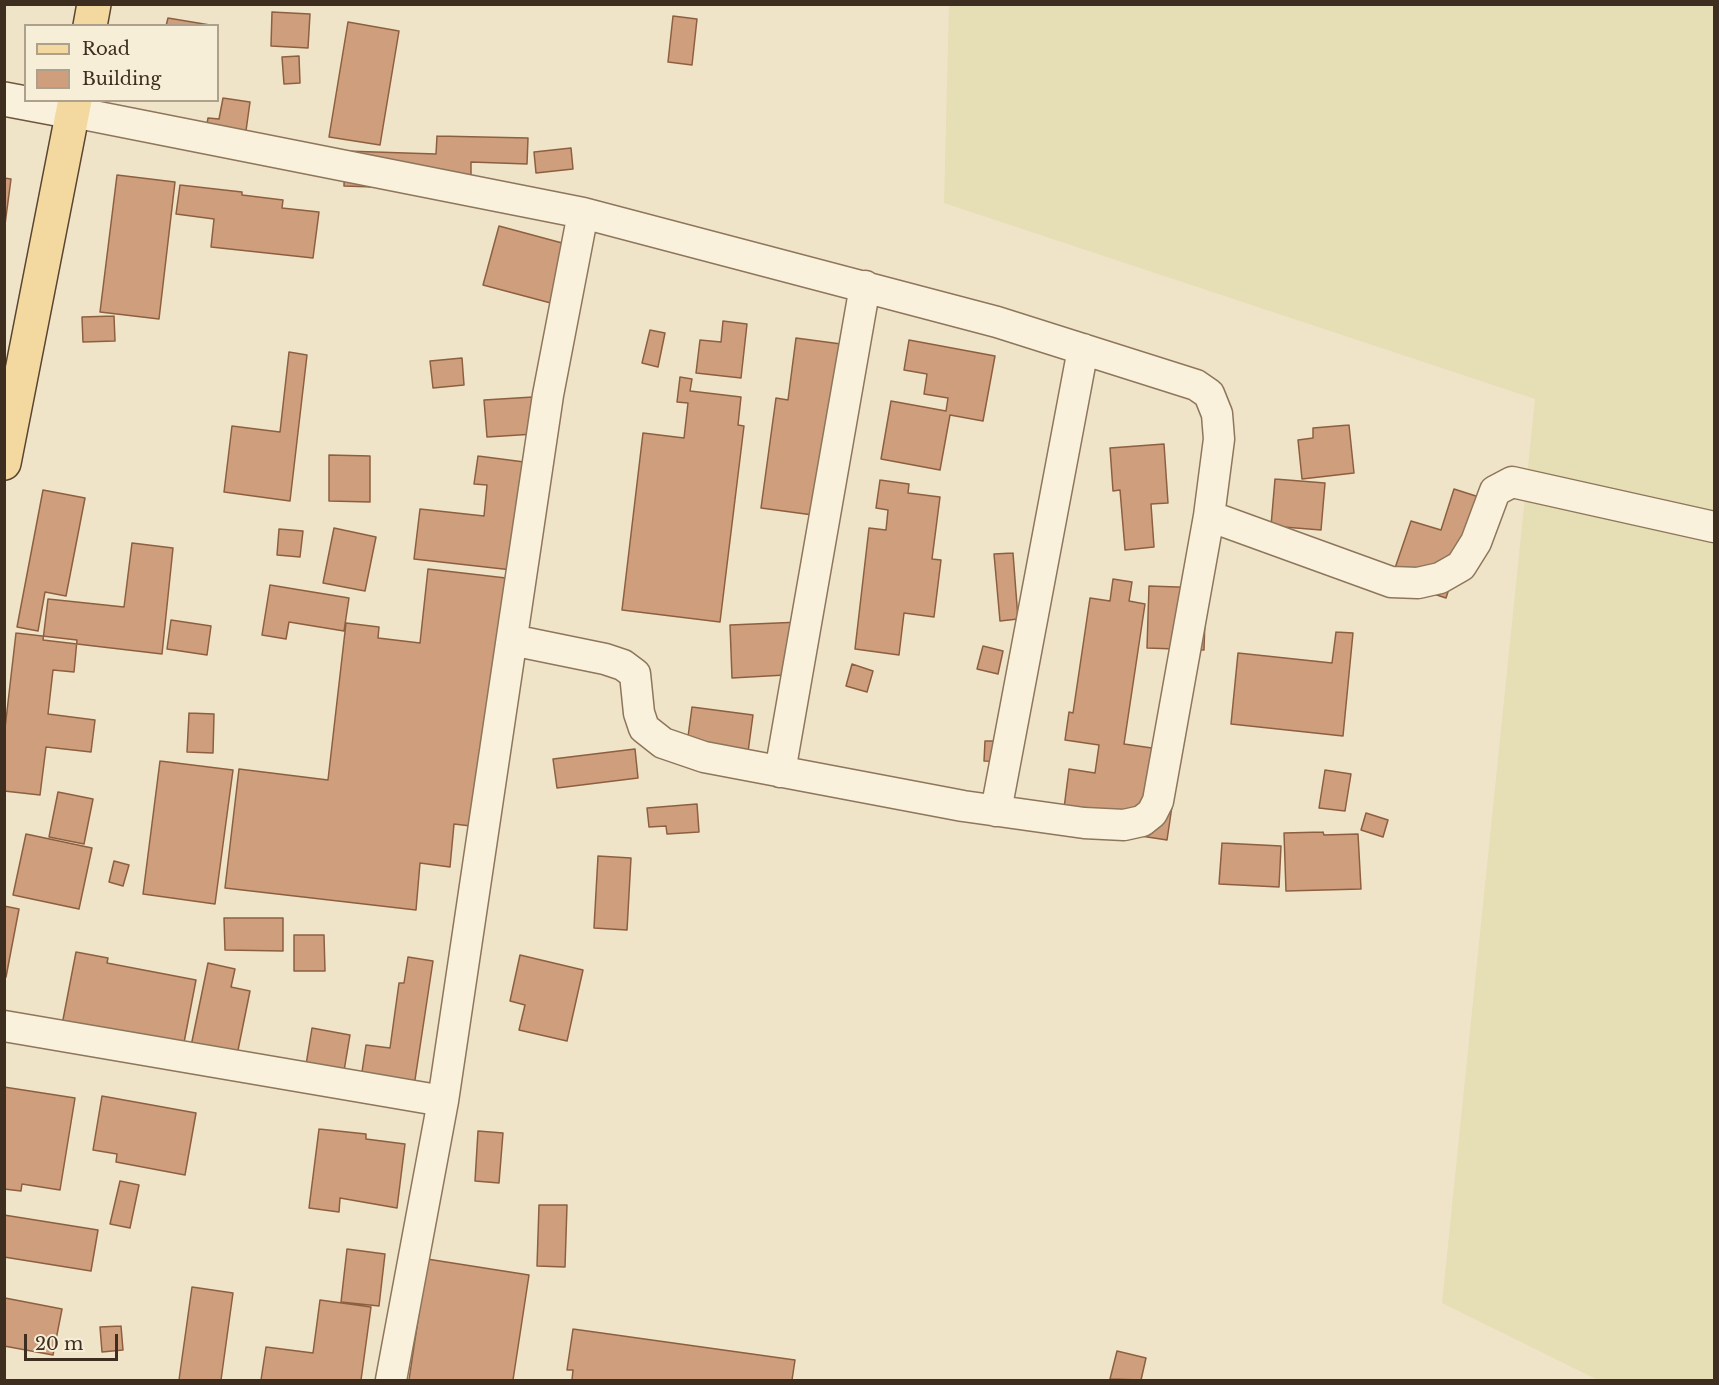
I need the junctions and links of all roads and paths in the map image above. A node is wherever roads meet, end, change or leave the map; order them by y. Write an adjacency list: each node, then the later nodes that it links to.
1 (94, 4): 2 (main road)
2 (90, 24)
3 (4, 99): 4 (street)
4 (24, 101)
5 (34, 102): 6 (street)
6 (74, 106): 7 (street); 10 (main road)
7 (583, 213): 8 (street); 13 (street)
8 (865, 286): 9 (street); 14 (street)
9 (1083, 349): 11 (street); 15 (street)
10 (4, 463)
11 (1209, 516): 12 (street); 15 (street)
12 (1714, 527)
13 (512, 640): 14 (street); 17 (street)
14 (780, 772): 15 (street)
15 (996, 811)
16 (4, 1026): 17 (street)
17 (443, 1101): 18 (street)
18 (391, 1380)

